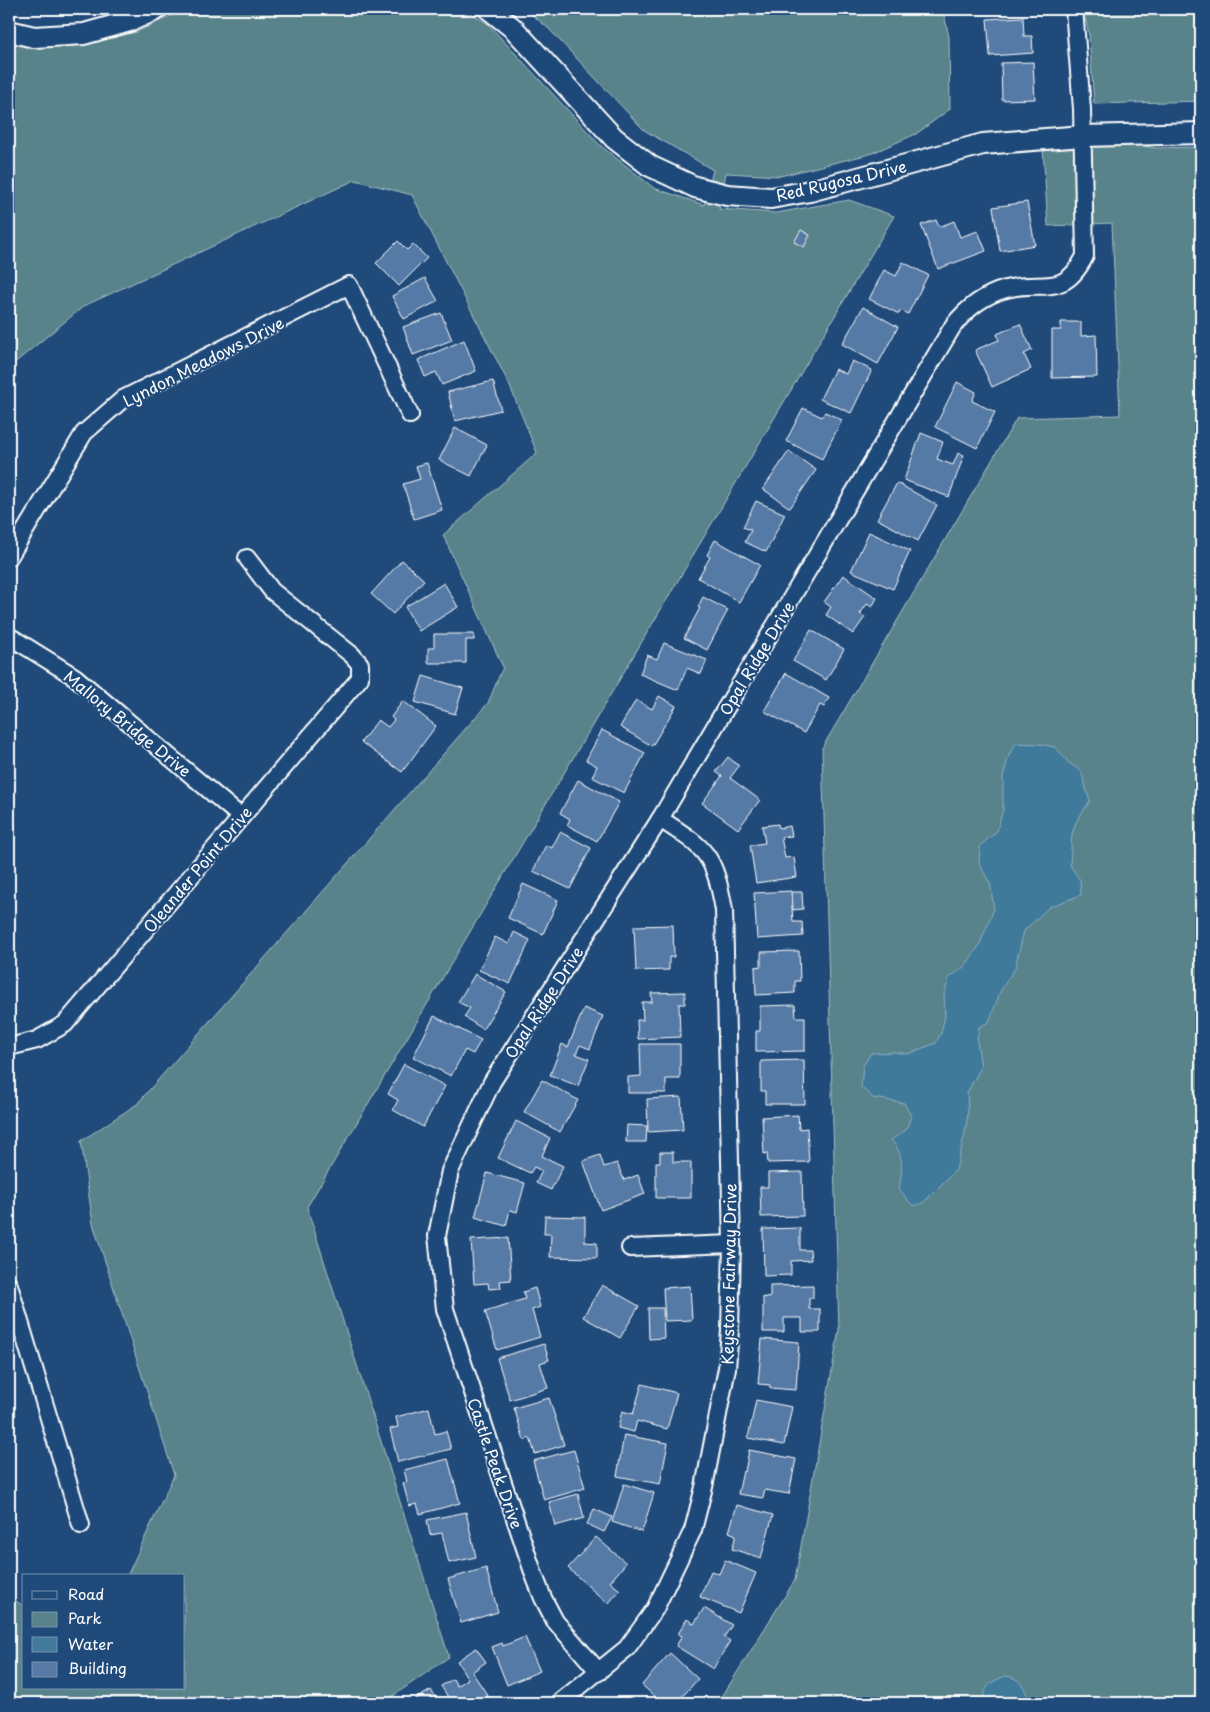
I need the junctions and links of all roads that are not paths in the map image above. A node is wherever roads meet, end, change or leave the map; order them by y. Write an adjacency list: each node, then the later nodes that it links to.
1 (157, 9): 4 (street)
2 (489, 9): 6 (street, Red Rugosa Drive)
3 (1074, 9): 6 (street, Opal Ridge Drive)
4 (9, 31)
5 (1199, 133): 6 (street, Red Rugosa Drive)
6 (1083, 136): 12 (street, Opal Ridge Drive)
7 (410, 415): 8 (street, Lyndon Meadows Drive)
8 (9, 557)
9 (247, 558): 11 (street, Oleander Point Drive)
10 (9, 636): 11 (street, Mallory Bridge Drive)
11 (241, 817): 13 (street, Oleander Point Drive)
12 (660, 819): 14 (street, Opal Ridge Drive); 15 (street, Keystone Fairway Drive)
13 (9, 1047)
14 (438, 1236): 19 (street, Castle Peak Drive)
15 (732, 1244): 16 (street); 19 (street, Keystone Fairway Drive)
16 (630, 1248)
17 (9, 1285): 18 (street)
18 (80, 1525)
19 (599, 1672): 20 (street, Keystone Fairway Drive)
20 (559, 1703)

